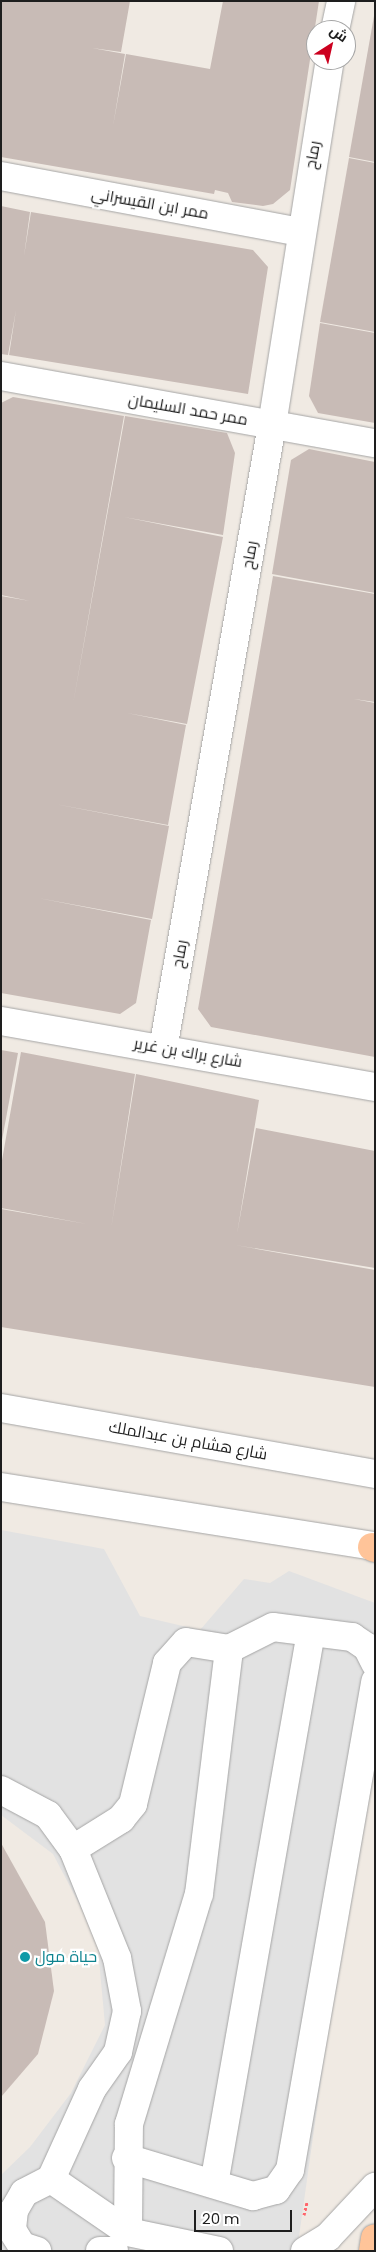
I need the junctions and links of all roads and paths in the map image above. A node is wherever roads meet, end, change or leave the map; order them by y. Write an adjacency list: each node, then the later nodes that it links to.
1 (341, 1): 2 (street)
2 (338, 20)
3 (328, 70): 5 (street, رماح)
4 (1, 176): 5 (street, ممر ابن القيسراني)
5 (300, 232): 7 (street, رماح)
6 (1, 376): 7 (street, ممر حمد السليمان)
7 (272, 425): 8 (street, ممر حمد السليمان); 10 (street, رماح)
8 (375, 444)
9 (1, 1021): 10 (street, شارع براك بن غرير)
10 (163, 1049): 11 (street, شارع براك بن غرير)
11 (375, 1086)
12 (1, 1408): 13 (street, شارع هشام بن عبدالملك)
13 (375, 1474)
14 (1, 1487): 15 (street)
15 (374, 1547)
16 (311, 1632): 17 (street); 18 (street); 24 (street)
17 (230, 1649): 21 (street); 22 (street)
18 (375, 1663)
19 (375, 1681): 24 (street)
20 (1, 1790): 21 (street)
21 (73, 1849): 23 (street)
22 (126, 2158): 24 (street); 27 (street)
23 (51, 2179): 27 (street); 28 (street)
24 (214, 2184)
25 (375, 2187): 31 (street)
26 (375, 2238): 32 (main road)
27 (121, 2241): 29 (street); 30 (street)
28 (37, 2251)
29 (100, 2251)
30 (219, 2251)
31 (305, 2251)
32 (373, 2251)

